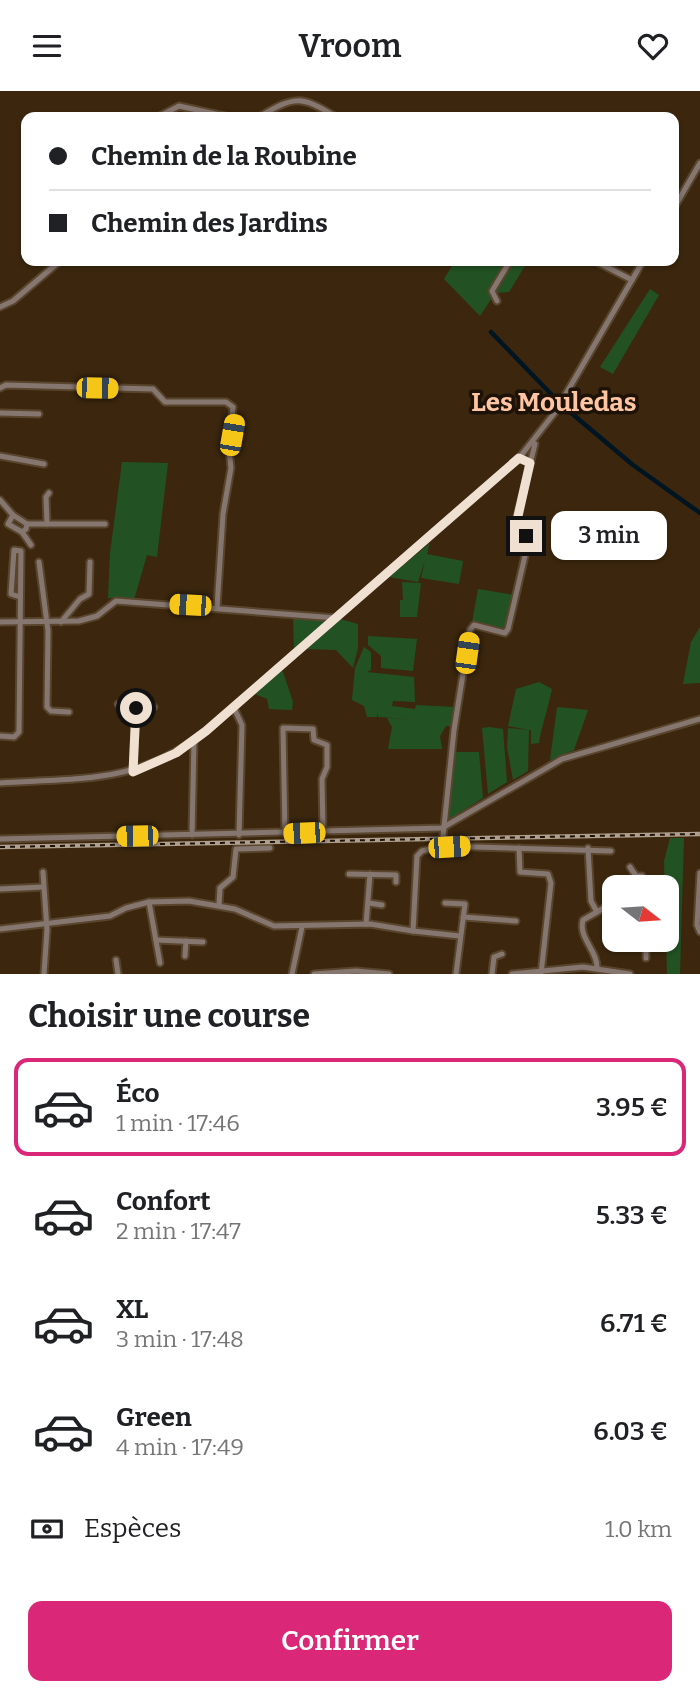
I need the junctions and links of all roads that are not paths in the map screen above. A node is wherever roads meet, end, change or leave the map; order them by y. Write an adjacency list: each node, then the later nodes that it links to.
1 (168, 112): 2 (street)
2 (206, 112)
3 (268, 112): 4 (street)
4 (328, 112)
5 (700, 163): 6 (street)
6 (679, 199)
7 (54, 266): 13 (street)
8 (507, 266): 12 (street)
9 (605, 266): 11 (street)
10 (640, 266): 11 (street)
11 (632, 279): 17 (street)
12 (497, 301)
13 (0, 307)
14 (0, 388): 35 (street)
15 (0, 413): 16 (street)
16 (39, 414)
17 (538, 437): 19 (street); 20 (street)
18 (0, 456): 21 (street)
19 (519, 458): 20 (street); 36 (street)
20 (530, 463): 51 (street)
21 (44, 464)
22 (49, 493): 28 (street)
23 (0, 500): 24 (street)
24 (13, 515): 26 (street); 27 (street)
25 (0, 524): 26 (street)
26 (9, 524): 30 (street)
27 (27, 524): 28 (street); 30 (street)
28 (47, 524): 29 (street)
29 (105, 524)
30 (22, 532): 31 (street)
31 (31, 545)
32 (39, 562): 39 (street)
33 (90, 562): 40 (street)
34 (20, 597): 34 (street); 38 (street)
35 (217, 607): 36 (street); 40 (street)
36 (336, 618): 44 (street)
37 (0, 622): 38 (street)
38 (19, 622): 39 (street); 47 (street)
39 (47, 622): 40 (street); 45 (street)
40 (61, 622)
41 (118, 704): 43 (street)
42 (153, 707): 43 (street)
43 (136, 708): 49 (street)
44 (234, 708): 48 (street); 55 (street)
45 (69, 712)
46 (700, 719): 51 (street)
47 (0, 736)
48 (194, 741): 49 (street); 54 (street)
49 (133, 772): 50 (street)
50 (0, 783)
51 (442, 828): 52 (street); 57 (street)
52 (323, 833): 53 (street); 53 (street)
53 (285, 834): 55 (street)
54 (192, 835): 55 (street); 56 (street)
55 (239, 835)
56 (0, 839)
57 (442, 846): 59 (street); 85 (street)
58 (270, 848): 75 (street)
59 (519, 848): 60 (street); 99 (street)
60 (588, 848): 61 (street); 78 (street)
61 (611, 851)
62 (630, 867): 67 (street)
63 (43, 872): 69 (street)
64 (700, 873): 72 (street)
65 (349, 874): 66 (street)
66 (370, 874): 68 (street); 73 (street)
67 (635, 875)
68 (396, 882)
69 (43, 887): 70 (street); 81 (street)
70 (0, 889)
71 (149, 902): 75 (street); 81 (street); 88 (street)
72 (699, 902): 86 (street)
73 (369, 903): 76 (street); 82 (street)
74 (445, 903): 79 (street)
75 (219, 905): 83 (street)
76 (382, 905)
77 (602, 909): 78 (street)
78 (597, 912): 97 (street)
79 (463, 917): 80 (street); 87 (street)
80 (516, 921)
81 (46, 924): 84 (street); 100 (street)
82 (366, 924): 83 (street); 85 (street)
83 (302, 927): 102 (street)
84 (0, 929)
85 (413, 931): 87 (street)
86 (700, 932)
87 (460, 936): 105 (street)
88 (156, 940): 89 (street); 96 (street)
89 (186, 941): 90 (street); 93 (street)
90 (203, 942)
91 (646, 952): 94 (street)
92 (502, 954): 106 (street)
93 (185, 955)
94 (646, 958)
95 (116, 960): 101 (street)
96 (160, 963)
97 (597, 968): 99 (street); 108 (street)
98 (347, 973): 103 (street); 104 (street)
99 (541, 973): 107 (street)
100 (44, 974)
101 (118, 974)
102 (292, 974)
103 (314, 974)
104 (389, 974)
105 (456, 974)
106 (492, 974)
107 (512, 974)
108 (631, 974)

